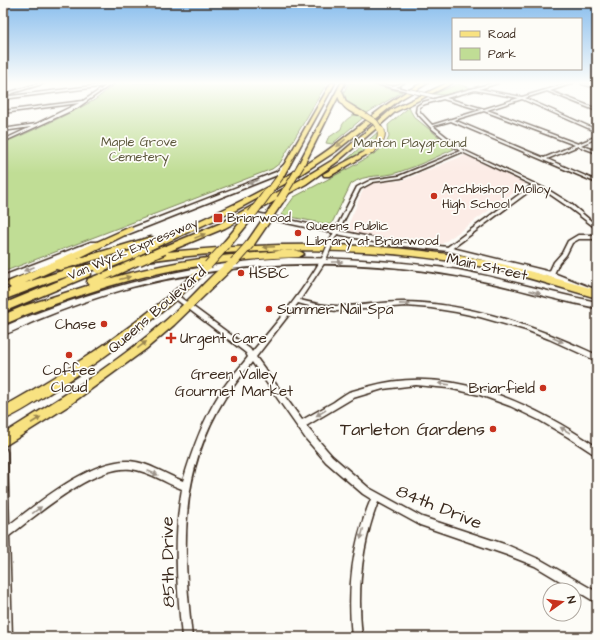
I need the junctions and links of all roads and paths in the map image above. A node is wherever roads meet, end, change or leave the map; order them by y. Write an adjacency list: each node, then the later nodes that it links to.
1 (64, 113): 12 (street)
2 (316, 113): 16 (main road, Queens Boulevard)
3 (329, 113): 18 (main road, Queens Boulevard)
4 (360, 113): 27 (highway, bridge)
5 (379, 113): 30 (highway, Van Wyck Expressway, one-way to 30)
6 (392, 113): 27 (highway, Van Wyck Expressway)
7 (419, 113): 13 (street)
8 (475, 113): 11 (street)
9 (492, 113): 20 (street)
10 (556, 113): 15 (street)
11 (452, 120): 13 (street); 23 (street)
12 (40, 125): 14 (street); 19 (street)
13 (431, 126): 21 (street)
14 (3, 130)
15 (597, 131)
16 (302, 137): 18 (main road); 24 (main road, Queens Boulevard)
17 (597, 137): 20 (street)
18 (315, 139): 29 (main road, Queens Boulevard, bridge)
19 (3, 141)
20 (578, 145): 22 (street); 23 (street)
21 (462, 151): 26 (street); 33 (street, 85th Drive)
22 (597, 152)
23 (544, 159): 25 (street)
24 (287, 164): 28 (main road, Queens Boulevard, bridge); 32 (main road, Van Wyck Expressway, one-way to 32)
25 (597, 182)
26 (535, 185): 31 (street); 35 (street)
27 (292, 189): 36 (highway, Van Wyck Expressway, one-way to 27, bridge)
28 (252, 214): 29 (main road, Main Street); 39 (main road, Queens Boulevard, bridge)
29 (265, 217): 33 (main road, Main Street); 38 (main road, Queens Boulevard, bridge)
30 (214, 218): 36 (highway, Van Wyck Expressway); 42 (highway)
31 (597, 228)
32 (131, 230): 41 (main road, Van Wyck Expressway, one-way to 41); 42 (highway)
33 (334, 236): 35 (main road, Main Street); 37 (street, 85th Drive, bridge)
34 (597, 237): 40 (street)
35 (448, 249): 40 (main road, Main Street)
36 (138, 257): 50 (highway, Van Wyck Expressway, bridge); 51 (highway, Van Wyck Expressway)
37 (323, 260): 38 (main road, Main Street); 46 (street, 85th Drive); 48 (main road, Main Street, one-way to 48)
38 (232, 264): 39 (main road, Main Street); 49 (main road, Queens Boulevard)
39 (205, 268): 45 (main road, Queens Boulevard); 53 (main road, Main Street)
40 (551, 275): 43 (main road, Main Street)
41 (3, 279)
42 (3, 289)
43 (597, 294): 44 (highway, one-way to 44)
44 (3, 296)
45 (175, 296): 49 (street, 84th Drive); 56 (main road, Queens Boulevard)
46 (297, 301): 54 (street, 85th Drive); 55 (street, one-way to 55)
47 (597, 301): 51 (highway, one-way to 47)
48 (597, 305)
49 (190, 306): 54 (street, 84th Drive); 58 (main road, Queens Boulevard, one-way to 49)
50 (3, 308)
51 (21, 312): 52 (highway, Van Wyck Expressway)
52 (3, 320)
53 (3, 331)
54 (254, 356): 57 (street, 84th Drive); 61 (street, 85th Drive)
55 (597, 358)
56 (3, 414)
57 (301, 425): 60 (street, one-way to 57); 62 (street, 84th Drive)
58 (3, 441)
59 (3, 452): 63 (street)
60 (597, 452)
61 (186, 486): 63 (street, one-way to 61); 66 (street, 85th Drive)
62 (376, 498): 64 (street, 84th Drive); 67 (street, one-way to 67)
63 (4, 534): 65 (street)
64 (597, 598)
65 (7, 637)
66 (187, 637)
67 (357, 637)

